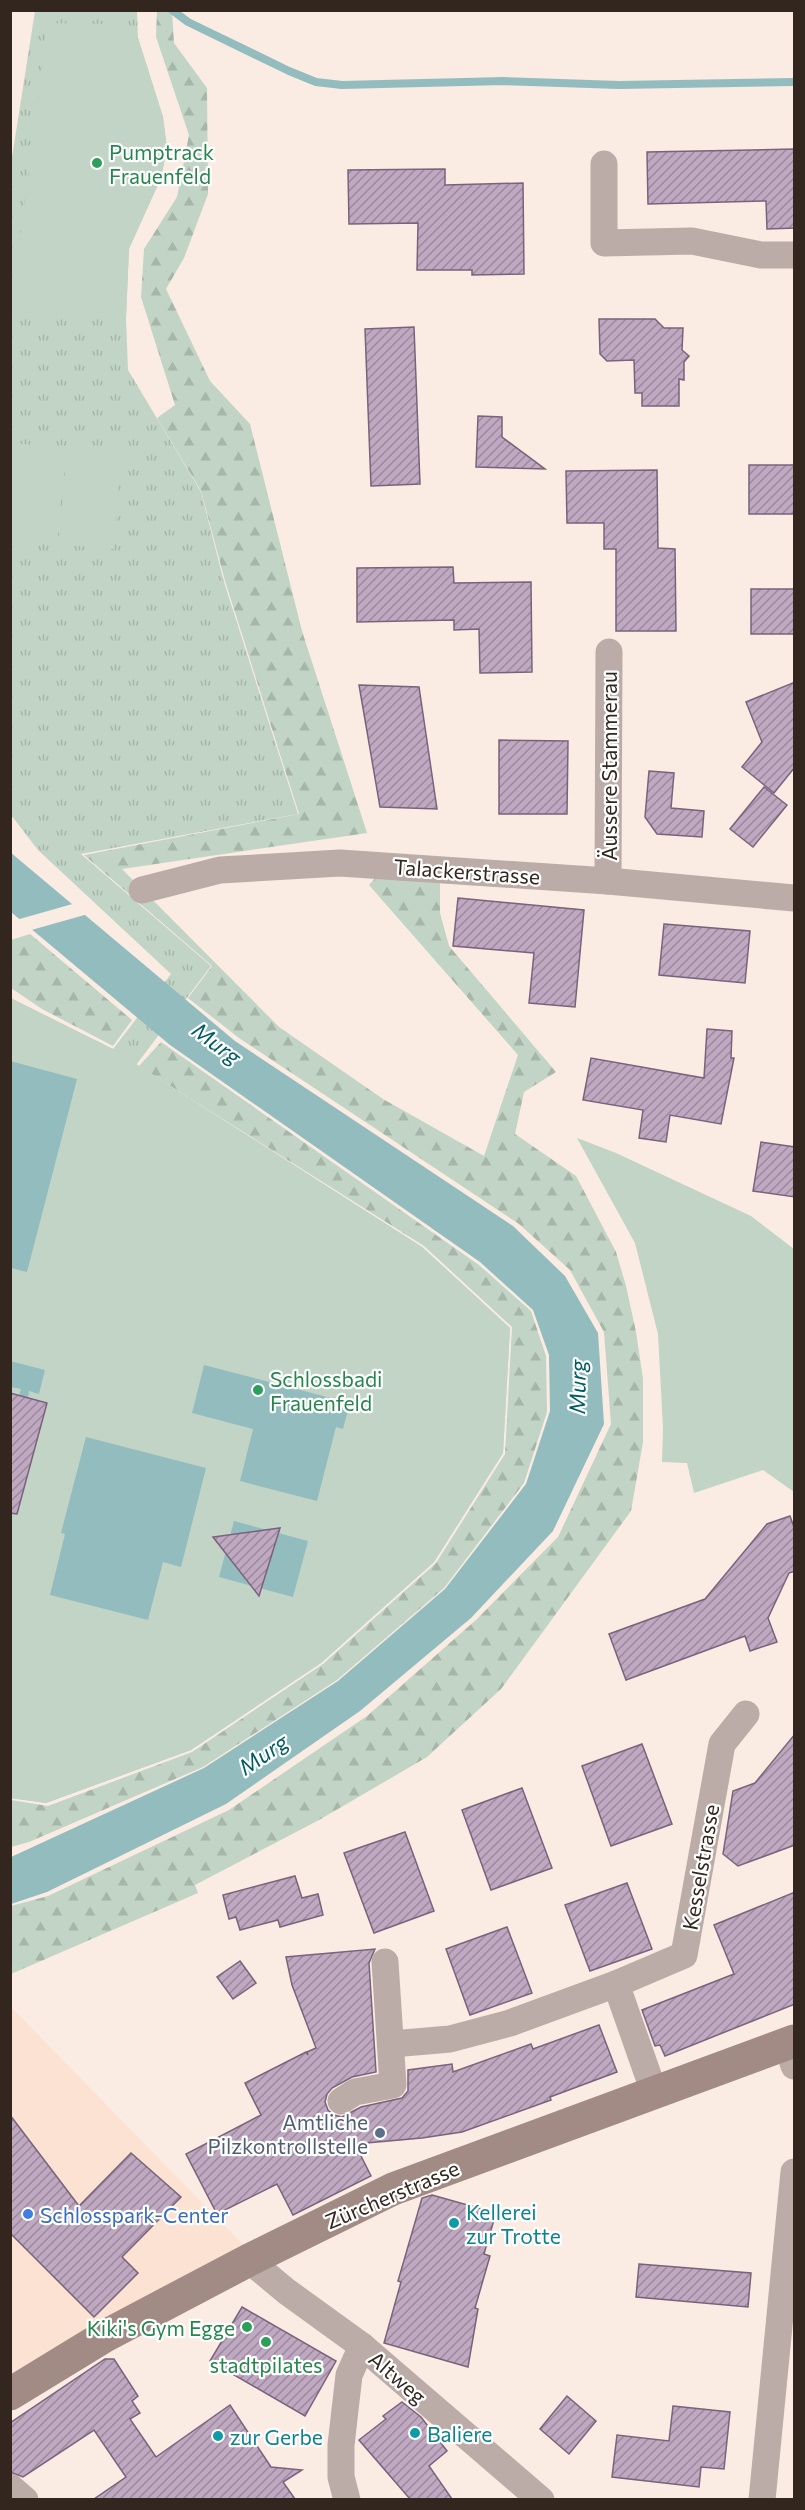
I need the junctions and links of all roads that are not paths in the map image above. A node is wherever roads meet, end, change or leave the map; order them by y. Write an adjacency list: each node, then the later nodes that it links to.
1 (604, 164): 2 (street)
2 (795, 255)
3 (609, 652): 4 (street, Äussere Stammerau)
4 (608, 881): 5 (street, Talackerstrasse); 6 (street, Talackerstrasse)
5 (142, 890)
6 (795, 898)
7 (746, 1714): 9 (street, Kesselstrasse)
8 (385, 1962): 10 (street)
9 (616, 1984): 10 (street, Kesselstrasse); 12 (street)
10 (392, 2044): 13 (street)
11 (792, 2050): 12 (main road, Zürcherstrasse)
12 (654, 2092): 15 (main road, Zürcherstrasse)
13 (341, 2101)
14 (795, 2172): 22 (street)
15 (249, 2260): 16 (street, Altweg); 17 (main road, Zürcherstrasse)
16 (362, 2346): 20 (street); 21 (street, Altweg)
17 (10, 2394)
18 (10, 2487): 19 (street)
19 (25, 2499)
20 (347, 2499)
21 (541, 2499)
22 (762, 2499)

